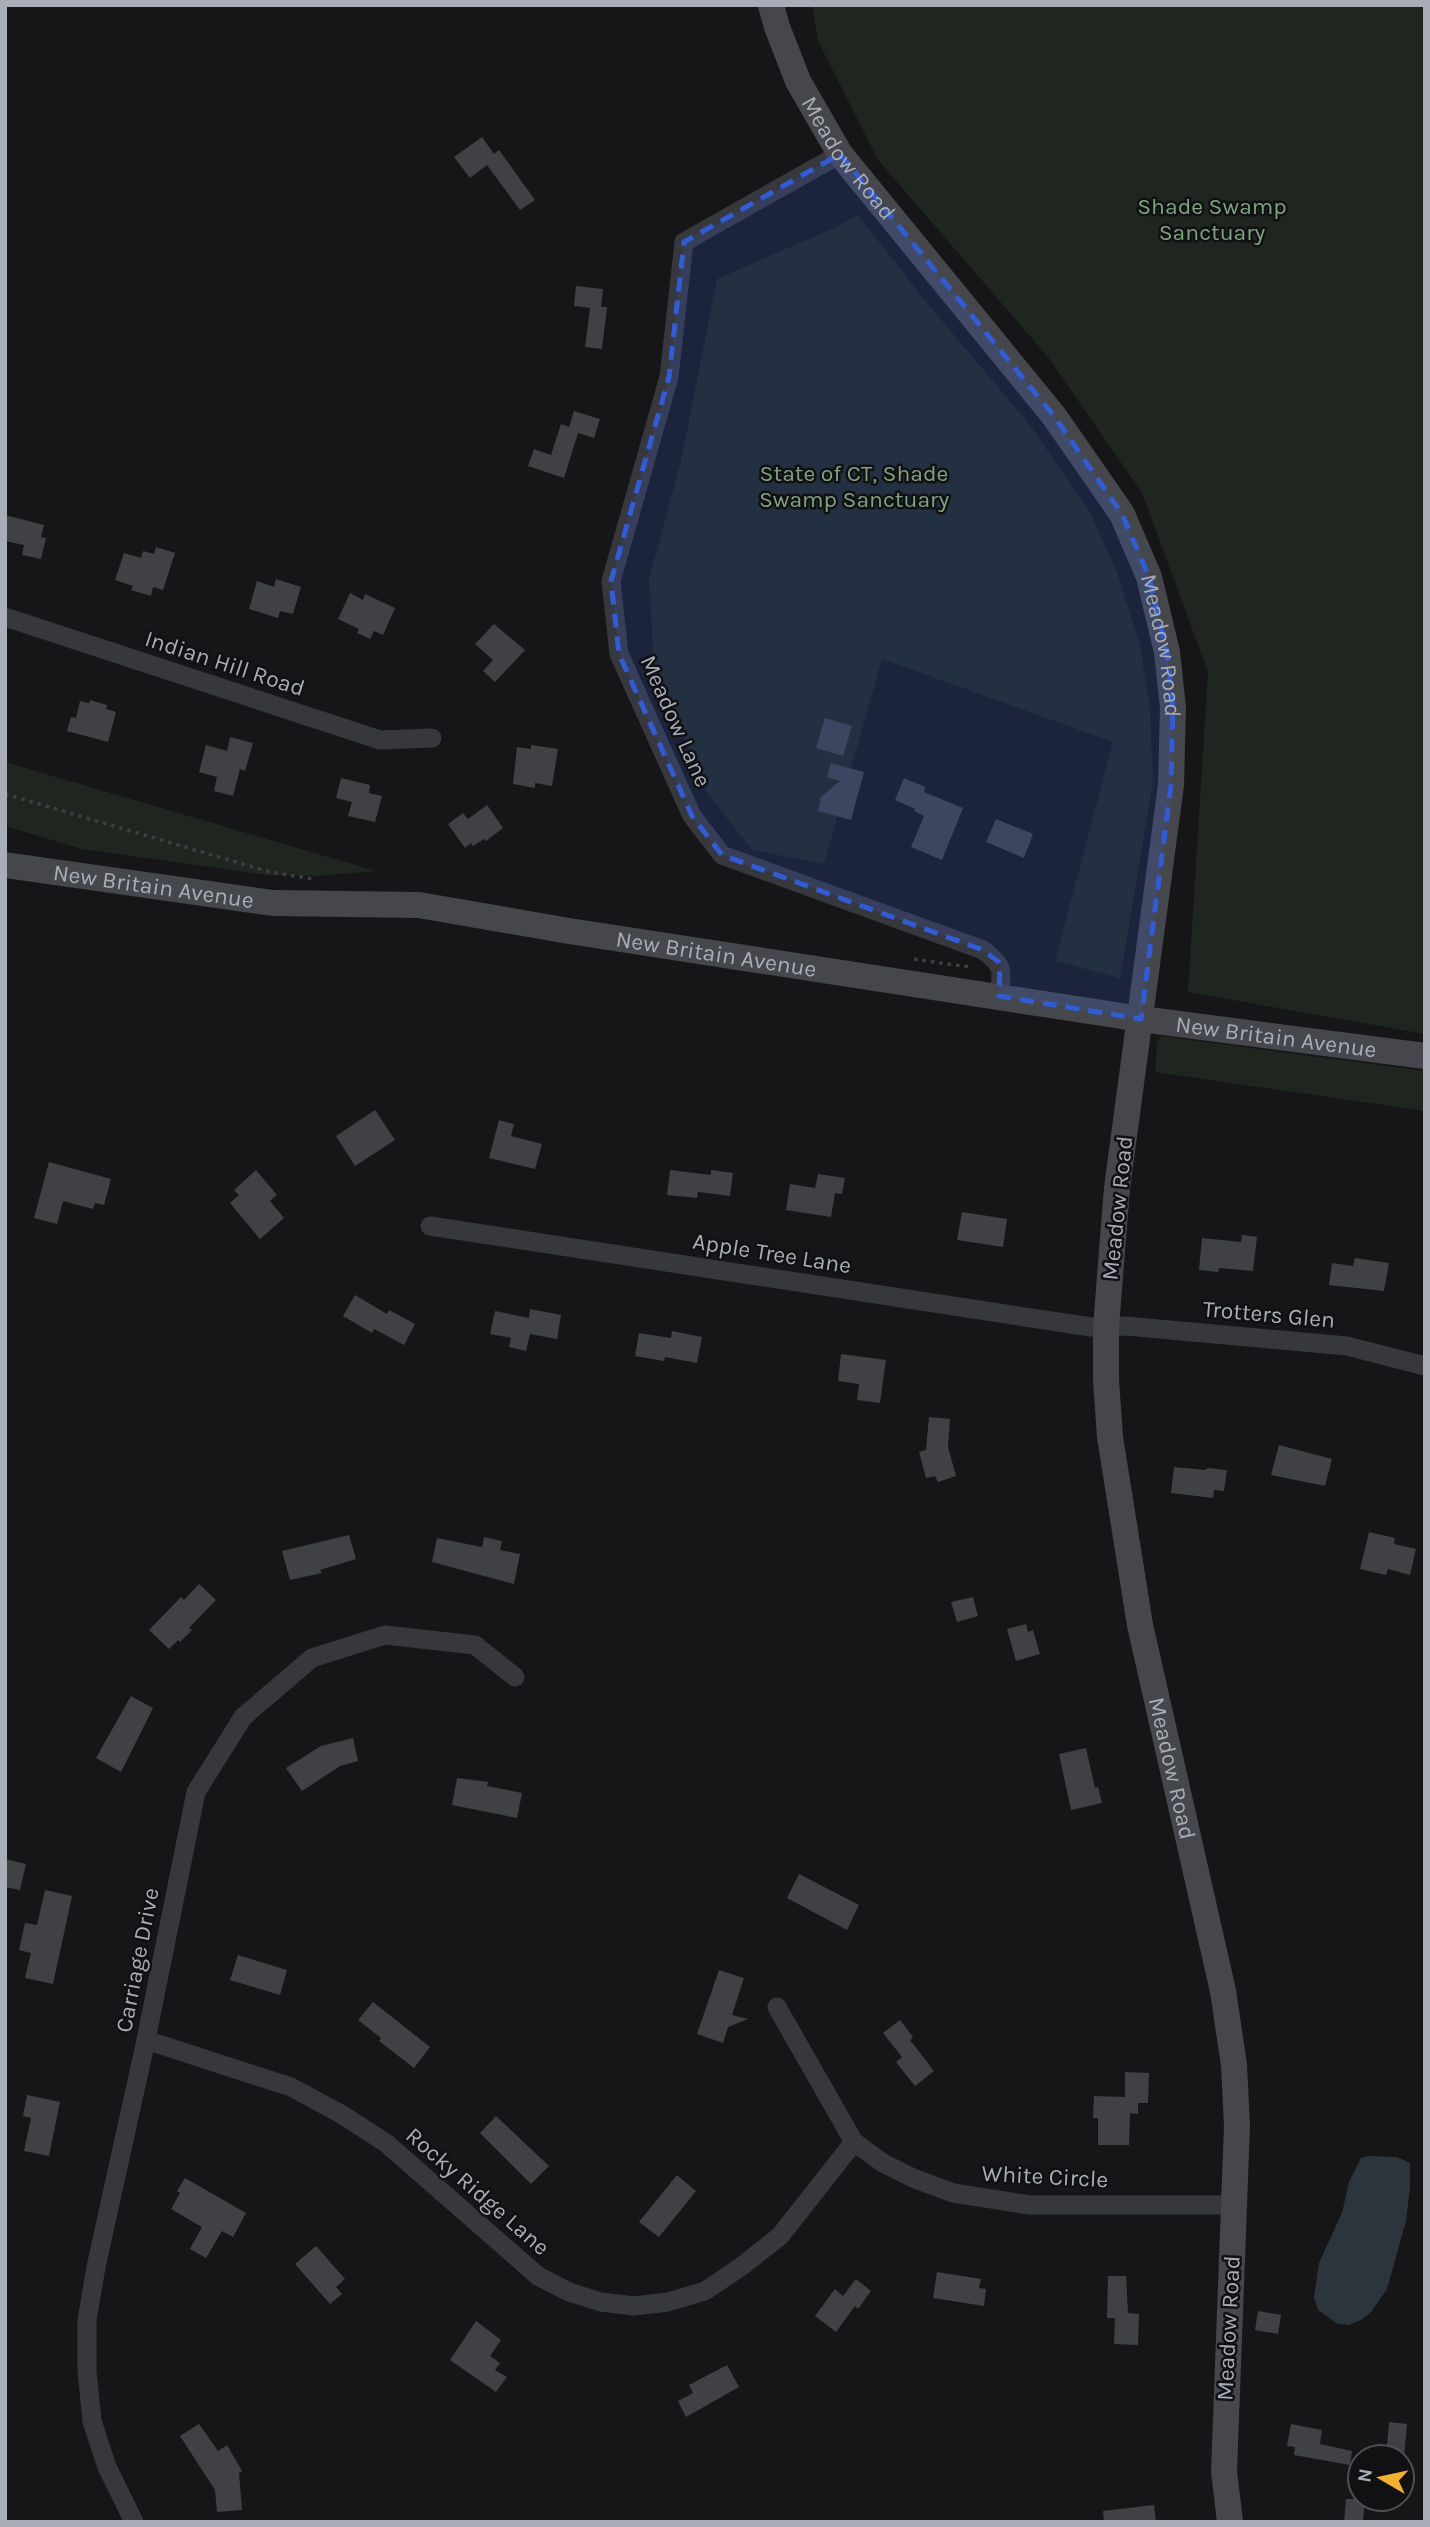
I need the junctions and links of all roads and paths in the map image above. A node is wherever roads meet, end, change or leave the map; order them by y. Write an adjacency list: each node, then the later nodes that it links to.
1 (771, 5): 2 (street, Meadow Road)
2 (840, 154): 8 (street, Meadow Lane); 9 (street, Meadow Road)
3 (5, 617): 4 (street, Indian Hill Road)
4 (432, 738)
5 (5, 794): 7 (path)
6 (5, 865): 8 (street, New Britain Avenue)
7 (270, 872)
8 (999, 996): 9 (street, New Britain Avenue)
9 (1141, 1019): 10 (street, New Britain Avenue); 12 (street, Meadow Road)
10 (1425, 1056)
11 (430, 1226): 12 (street, Apple Tree Lane)
12 (1106, 1326): 13 (street, Trotters Glen); 18 (street, Meadow Road)
13 (1425, 1366)
14 (515, 1677): 16 (street, Carriage Drive)
15 (777, 2007): 17 (street, White Circle)
16 (146, 2040): 17 (street, Rocky Ridge Lane); 19 (street, Carriage Drive)
17 (854, 2141): 18 (street, White Circle)
18 (1234, 2205): 20 (street, Meadow Road)
19 (134, 2522)
20 (1230, 2522)

